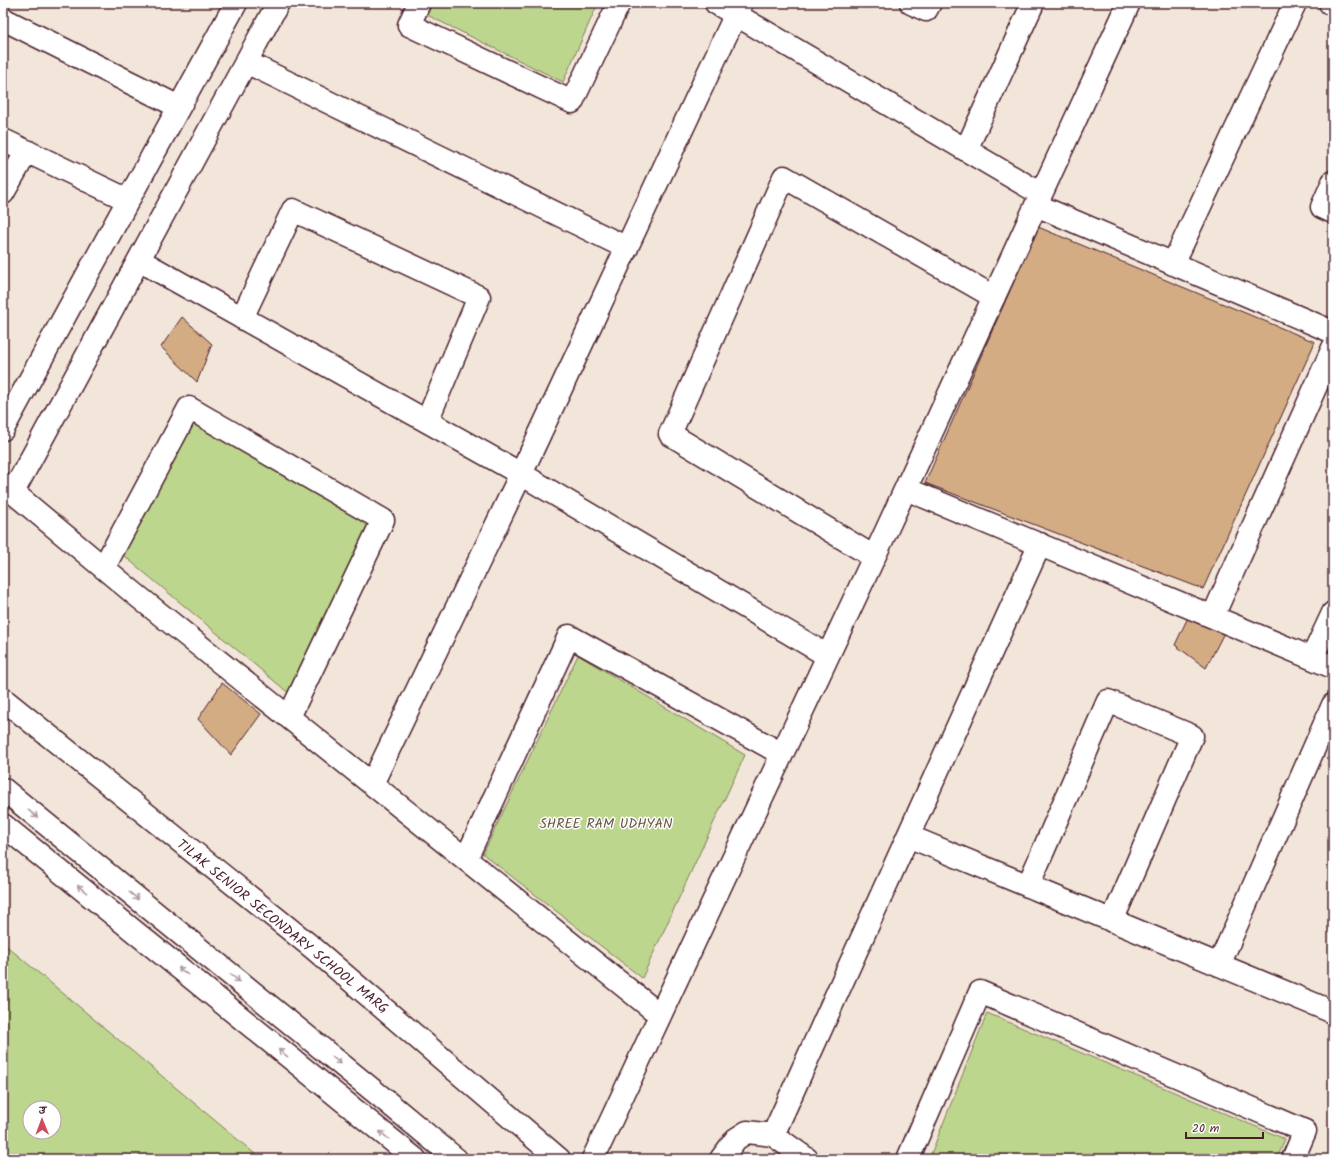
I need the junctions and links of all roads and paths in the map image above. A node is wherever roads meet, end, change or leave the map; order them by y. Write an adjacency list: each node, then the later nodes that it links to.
1 (278, 3): 15 (street)
2 (419, 3): 3 (street)
3 (618, 3)
4 (716, 3): 13 (street)
5 (911, 3): 6 (street)
6 (930, 3)
7 (1033, 3): 18 (street)
8 (1130, 3): 23 (street)
9 (1295, 3): 27 (street)
10 (1330, 3): 11 (street)
11 (1333, 4)
12 (231, 5): 16 (street)
13 (738, 9): 18 (street); 25 (street)
14 (3, 19): 16 (street)
15 (246, 62): 25 (street); 26 (street)
16 (179, 108): 22 (street)
17 (3, 140): 19 (street)
18 (966, 150): 23 (street)
19 (27, 151): 21 (street); 22 (street)
20 (1333, 182): 24 (street)
21 (3, 193)
22 (128, 200): 33 (street)
23 (1039, 200): 27 (street); 28 (street)
24 (1333, 212)
25 (626, 248): 34 (street)
26 (138, 260): 29 (street); 35 (street)
27 (1173, 264): 30 (street)
28 (994, 297): 36 (street); 38 (street)
29 (242, 318): 32 (street); 32 (street)
30 (1333, 332)
31 (1333, 348): 41 (street)
32 (427, 421): 34 (street)
33 (3, 429)
34 (521, 474): 42 (street); 49 (street)
35 (8, 488): 39 (street)
36 (906, 489): 37 (street); 38 (street)
37 (1040, 544): 41 (street); 52 (street)
38 (874, 557): 42 (street)
39 (104, 568): 47 (street); 47 (street)
40 (1333, 613): 43 (street)
41 (1213, 616): 43 (street)
42 (828, 656): 48 (street)
43 (1312, 658): 44 (street)
44 (1333, 667)
45 (3, 699): 62 (street, TILAK SENIOR SECONDARY SCHOOL MARG)
46 (1333, 706): 56 (street)
47 (289, 717): 49 (street)
48 (782, 754): 53 (street); 58 (street)
49 (372, 784): 53 (street)
50 (3, 789): 61 (street, one-way to 61)
51 (3, 825): 60 (street, one-way to 51)
52 (908, 836): 54 (street); 59 (street)
53 (466, 859): 58 (street)
54 (1028, 886): 55 (street); 55 (street)
55 (1112, 921): 56 (street)
56 (1219, 965): 57 (street)
57 (1333, 1012)
58 (660, 1015): 63 (street)
59 (773, 1135): 64 (street); 65 (street)
60 (415, 1159)
61 (456, 1159)
62 (559, 1159)
63 (592, 1159)
64 (721, 1159)
65 (807, 1159)
66 (908, 1159): 67 (street)
67 (1293, 1159)

